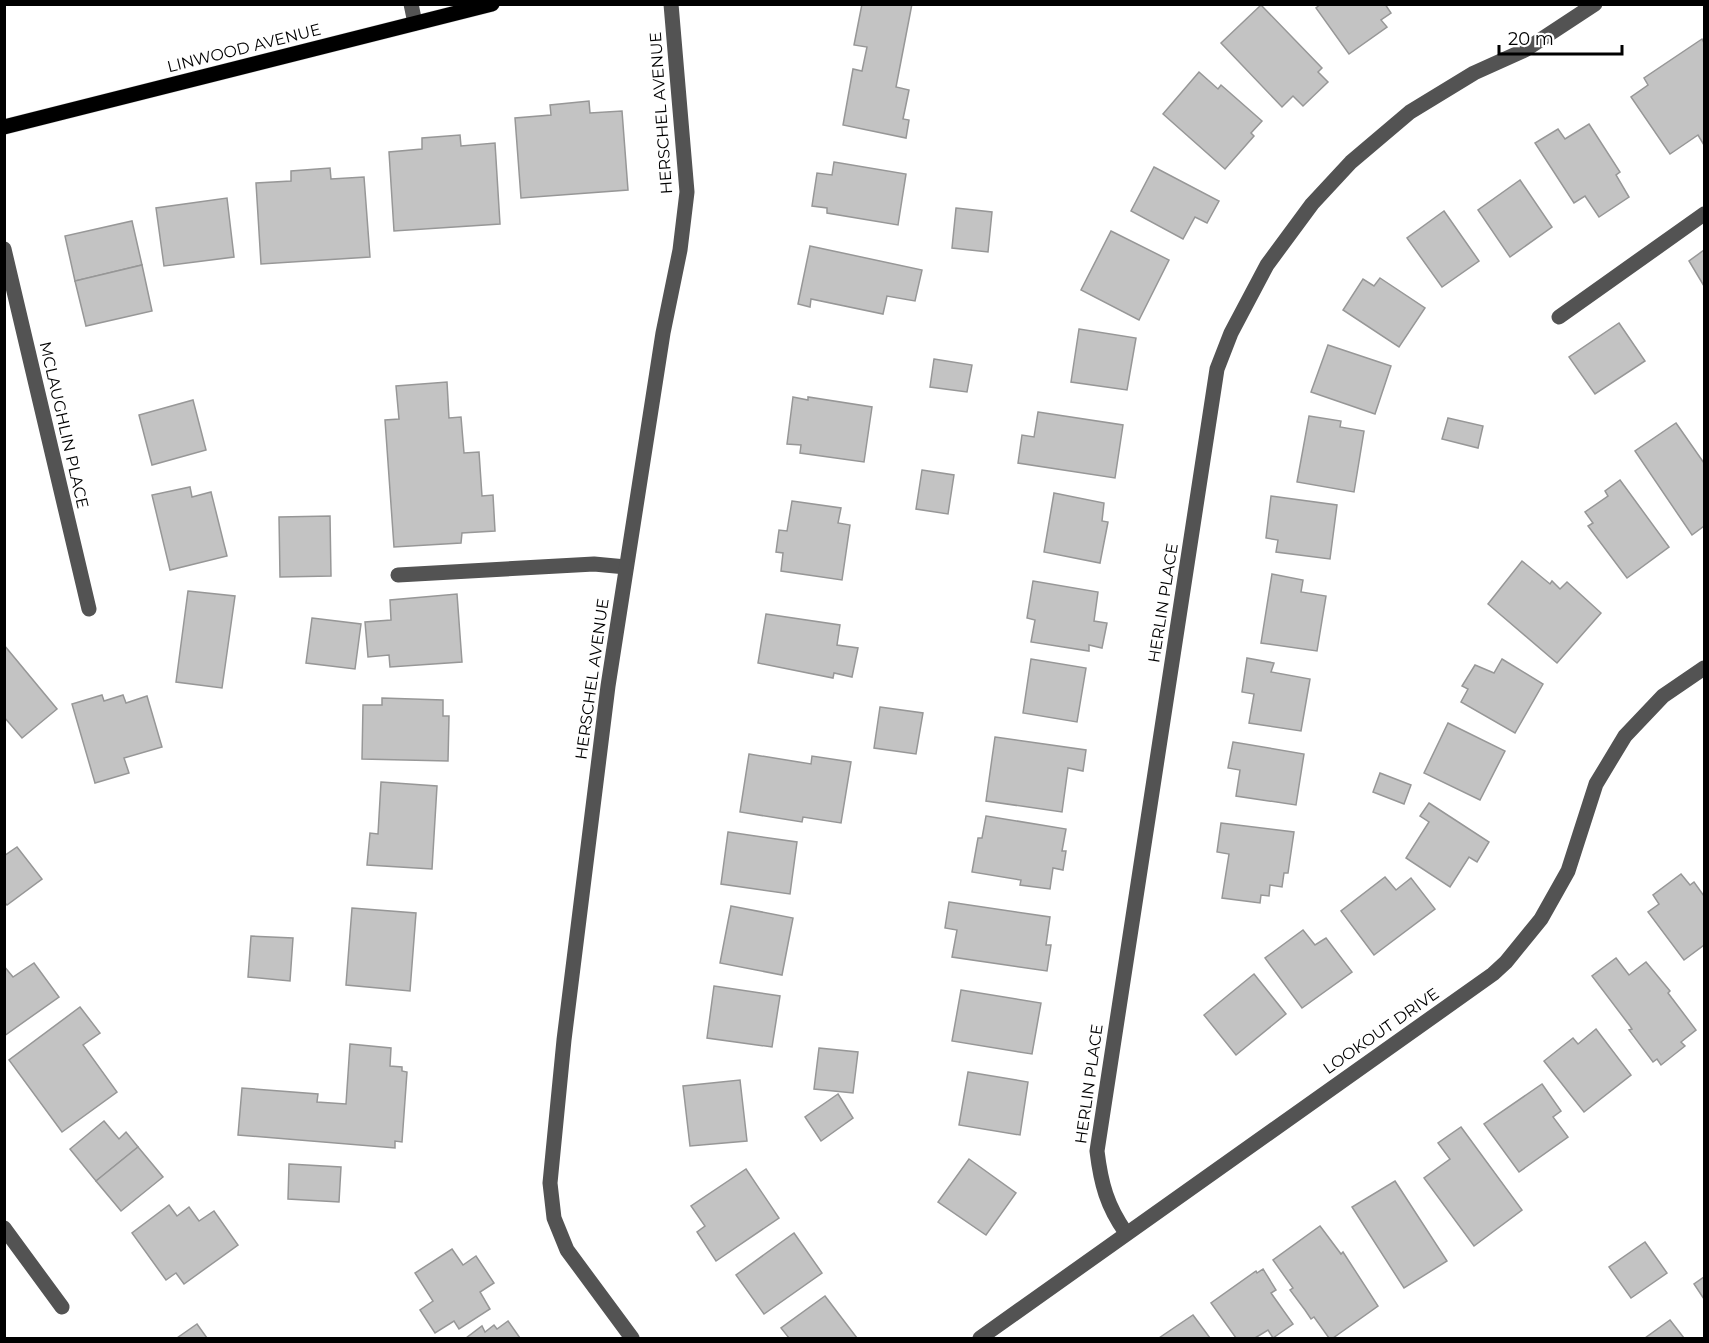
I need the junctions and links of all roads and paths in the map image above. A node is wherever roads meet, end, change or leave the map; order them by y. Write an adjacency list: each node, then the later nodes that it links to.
1 (411, 4): 5 (street)
2 (492, 4): 5 (main road, LINWOOD AVENUE)
3 (671, 4): 10 (street, HERSCHEL AVENUE)
4 (1595, 4): 15 (street, HERLIN PLACE)
5 (415, 23): 6 (main road, LINWOOD AVENUE)
6 (4, 127)
7 (1704, 214): 9 (street)
8 (4, 249): 12 (street, MCLAUGHLIN PLACE)
9 (1559, 317)
10 (626, 567): 11 (street); 17 (street, HERSCHEL AVENUE)
11 (398, 575)
12 (89, 609)
13 (1704, 668): 15 (street, LOOKOUT DRIVE)
14 (4, 1228): 16 (street)
15 (1126, 1233): 18 (street, LOOKOUT DRIVE)
16 (62, 1306)
17 (632, 1338)
18 (980, 1338)

